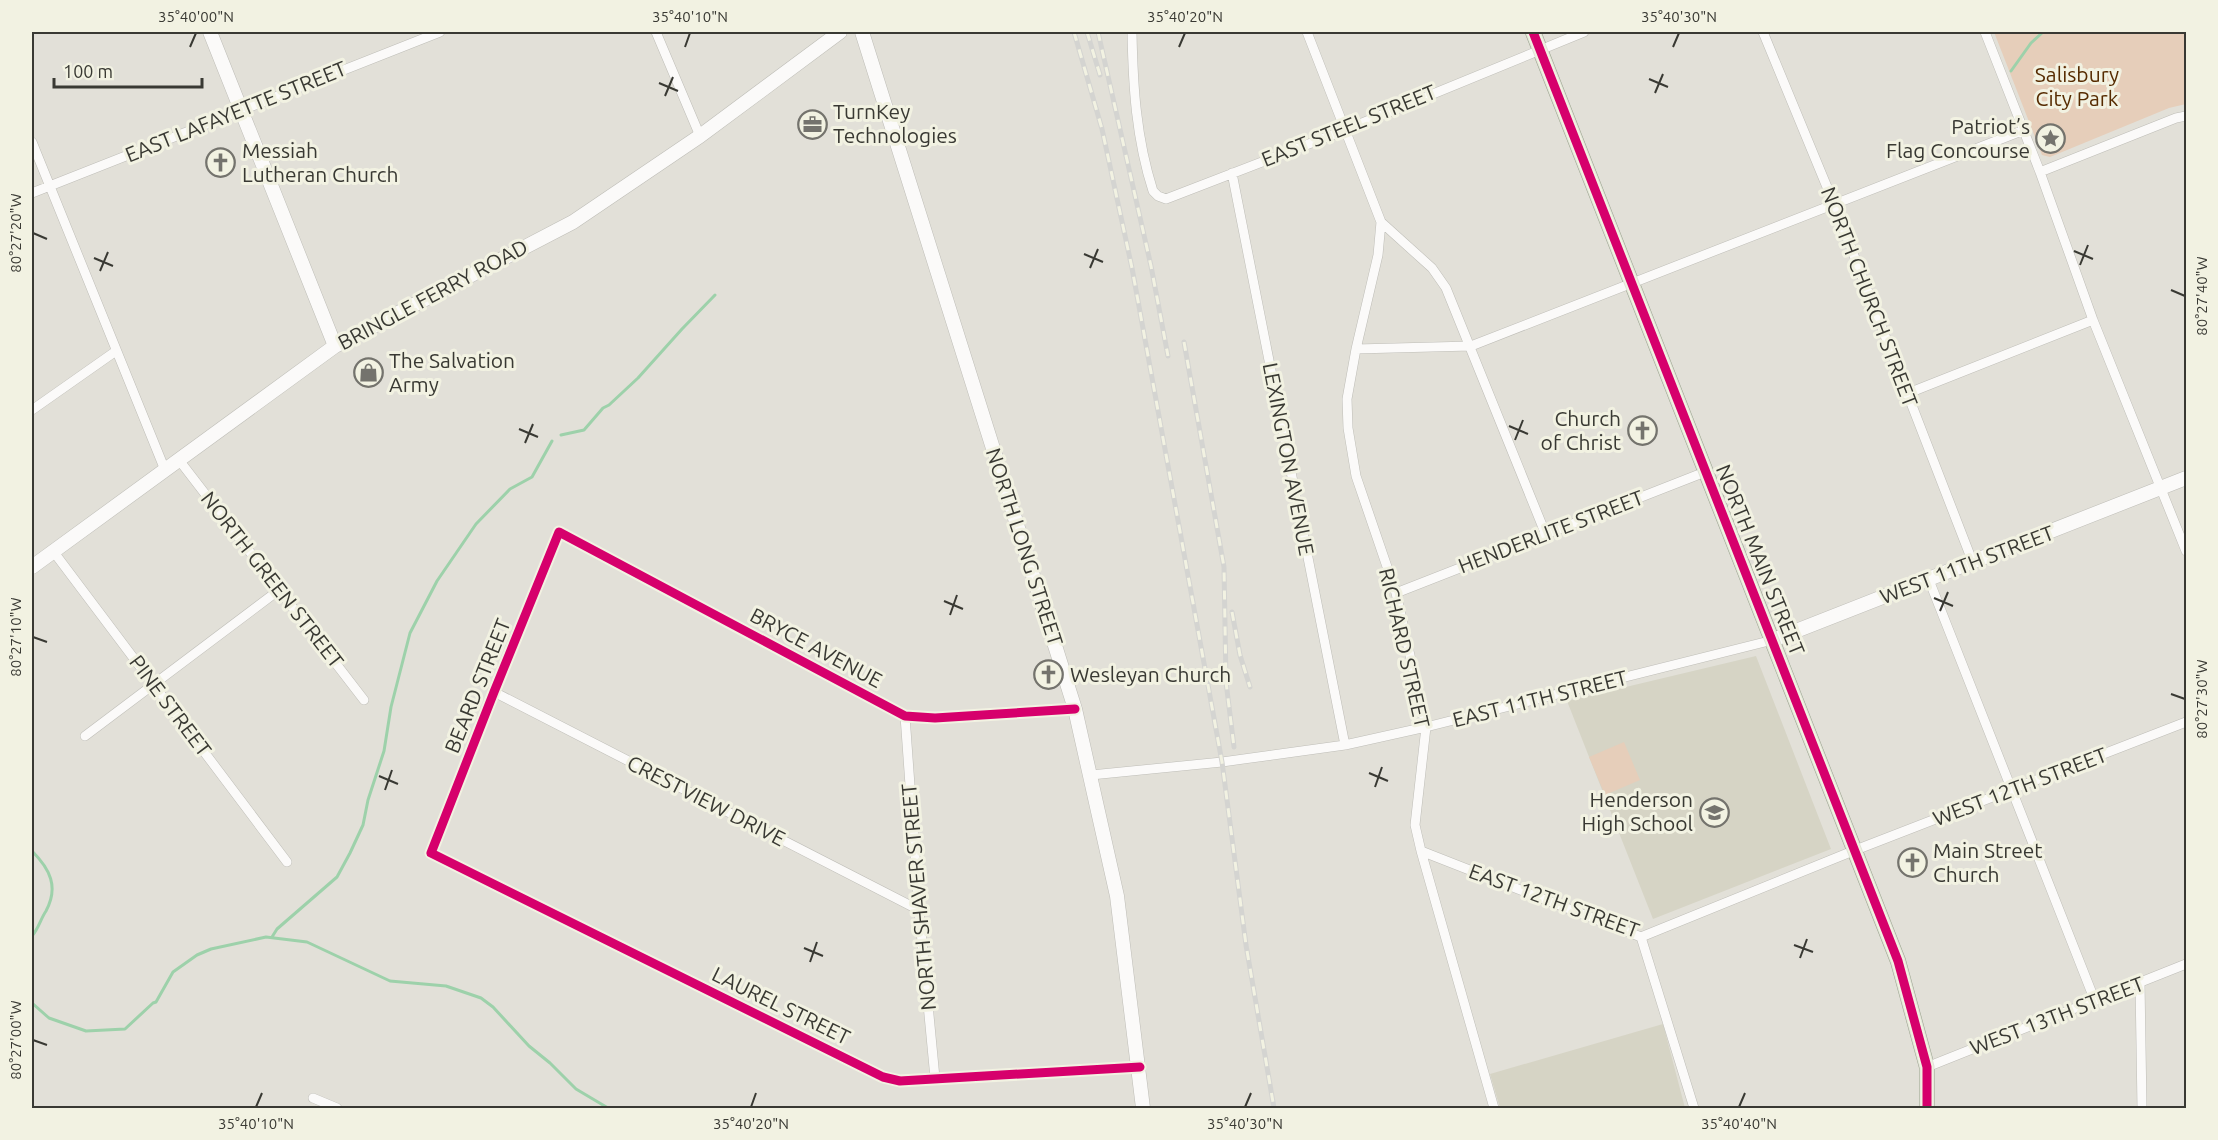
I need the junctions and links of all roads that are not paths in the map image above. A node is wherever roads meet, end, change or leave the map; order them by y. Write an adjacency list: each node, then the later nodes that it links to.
1 (210, 32): 14 (street)
2 (440, 32): 12 (street, EAST LAFAYETTE STREET)
3 (656, 32): 18 (street)
4 (840, 32): 18 (street, BRINGLE FERRY ROAD)
5 (862, 32): 52 (street, NORTH LONG STREET)
6 (1132, 32): 21 (street, EAST STEEL STREET)
7 (1307, 32): 16 (street)
8 (1533, 32): 13 (main road, NORTH MAIN STREET)
9 (1584, 32): 13 (street, EAST STEEL STREET)
10 (1763, 32): 24 (street, NORTH CHURCH STREET)
11 (1985, 32): 17 (street)
12 (425, 34): 14 (street, EAST LAFAYETTE STREET)
13 (1540, 48): 16 (street, EAST STEEL STREET); 26 (main road, NORTH MAIN STREET)
14 (242, 110): 22 (street, EAST LAFAYETTE STREET); 28 (street)
15 (2187, 116): 20 (street)
16 (1345, 130): 21 (street, EAST STEEL STREET); 25 (street)
17 (2024, 130): 20 (street); 24 (street)
18 (700, 136): 28 (street, BRINGLE FERRY ROAD)
19 (32, 142): 22 (street)
20 (2040, 172): 27 (street)
21 (1232, 173): 57 (street, LEXINGTON AVENUE)
22 (48, 187): 23 (street, EAST LAFAYETTE STREET); 31 (street)
23 (32, 193)
24 (1834, 204): 26 (street); 32 (street, NORTH CHURCH STREET)
25 (1381, 222): 29 (street); 30 (street, RICHARD STREET)
26 (1632, 283): 29 (street); 36 (main road, NORTH MAIN STREET)
27 (2093, 320): 32 (street); 38 (street)
28 (335, 346): 34 (street, BRINGLE FERRY ROAD)
29 (1471, 346): 30 (street); 40 (street)
30 (1356, 349): 47 (street, RICHARD STREET)
31 (116, 351): 33 (street); 35 (street)
32 (1906, 394): 43 (street, NORTH CHURCH STREET)
33 (32, 410)
34 (179, 460): 35 (street, BRINGLE FERRY ROAD); 46 (street, NORTH GREEN STREET)
35 (165, 470): 41 (street, BRINGLE FERRY ROAD)
36 (1705, 472): 40 (street, HENDERLITE STREET); 48 (main road, NORTH MAIN STREET)
37 (2187, 478): 38 (street, WEST 11TH STREET)
38 (2162, 489): 42 (street); 43 (street, WEST 11TH STREET)
39 (559, 532): 50 (street, BEARD STREET); 53 (street, BRYCE AVENUE)
40 (1546, 535): 47 (street, HENDERLITE STREET)
41 (53, 551): 44 (street, BRINGLE FERRY ROAD); 49 (street, PINE STREET)
42 (2187, 551)
43 (1973, 563): 45 (street, WEST 11TH STREET)
44 (32, 567)
45 (1929, 580): 48 (street, WEST 11TH STREET); 59 (street)
46 (279, 590): 49 (street); 51 (street, NORTH GREEN STREET)
47 (1396, 592): 55 (street, RICHARD STREET)
48 (1773, 640): 55 (street, EAST 11TH STREET); 61 (main road, NORTH MAIN STREET)
49 (154, 685): 56 (street); 63 (street, PINE STREET)
50 (494, 692): 62 (street, BEARD STREET); 64 (street, CRESTVIEW DRIVE)
51 (364, 700)
52 (1075, 708): 53 (street, BRYCE AVENUE); 58 (street, NORTH LONG STREET)
53 (905, 716): 64 (street, NORTH SHAVER STREET)
54 (2187, 722): 59 (street, WEST 12TH STREET)
55 (1426, 728): 57 (street, EAST 11TH STREET); 60 (street, RICHARD STREET)
56 (85, 736)
57 (1345, 745): 58 (street, EAST 11TH STREET)
58 (1090, 775): 69 (street, NORTH LONG STREET)
59 (2012, 790): 61 (street, WEST 12TH STREET); 68 (street)
60 (1421, 851): 65 (street, EAST 12TH STREET); 75 (street, RICHARD STREET)
61 (1853, 851): 65 (street, EAST 12TH STREET); 70 (main road, NORTH MAIN STREET)
62 (431, 853): 71 (street, LAUREL STREET)
63 (287, 862)
64 (919, 909): 71 (street, NORTH SHAVER STREET)
65 (1641, 937): 76 (street)
66 (2187, 964): 67 (street, WEST 13TH STREET)
67 (2140, 983): 68 (street, WEST 13TH STREET); 78 (street)
68 (2096, 1001): 70 (street, WEST 13TH STREET)
69 (1140, 1067): 71 (street, LAUREL STREET); 74 (street, NORTH LONG STREET)
70 (1927, 1067): 77 (main road, NORTH MAIN STREET)
71 (935, 1078)
72 (313, 1098): 73 (street)
73 (337, 1108)
74 (1143, 1108)
75 (1494, 1108)
76 (1694, 1108)
77 (1927, 1108)
78 (2142, 1108)

